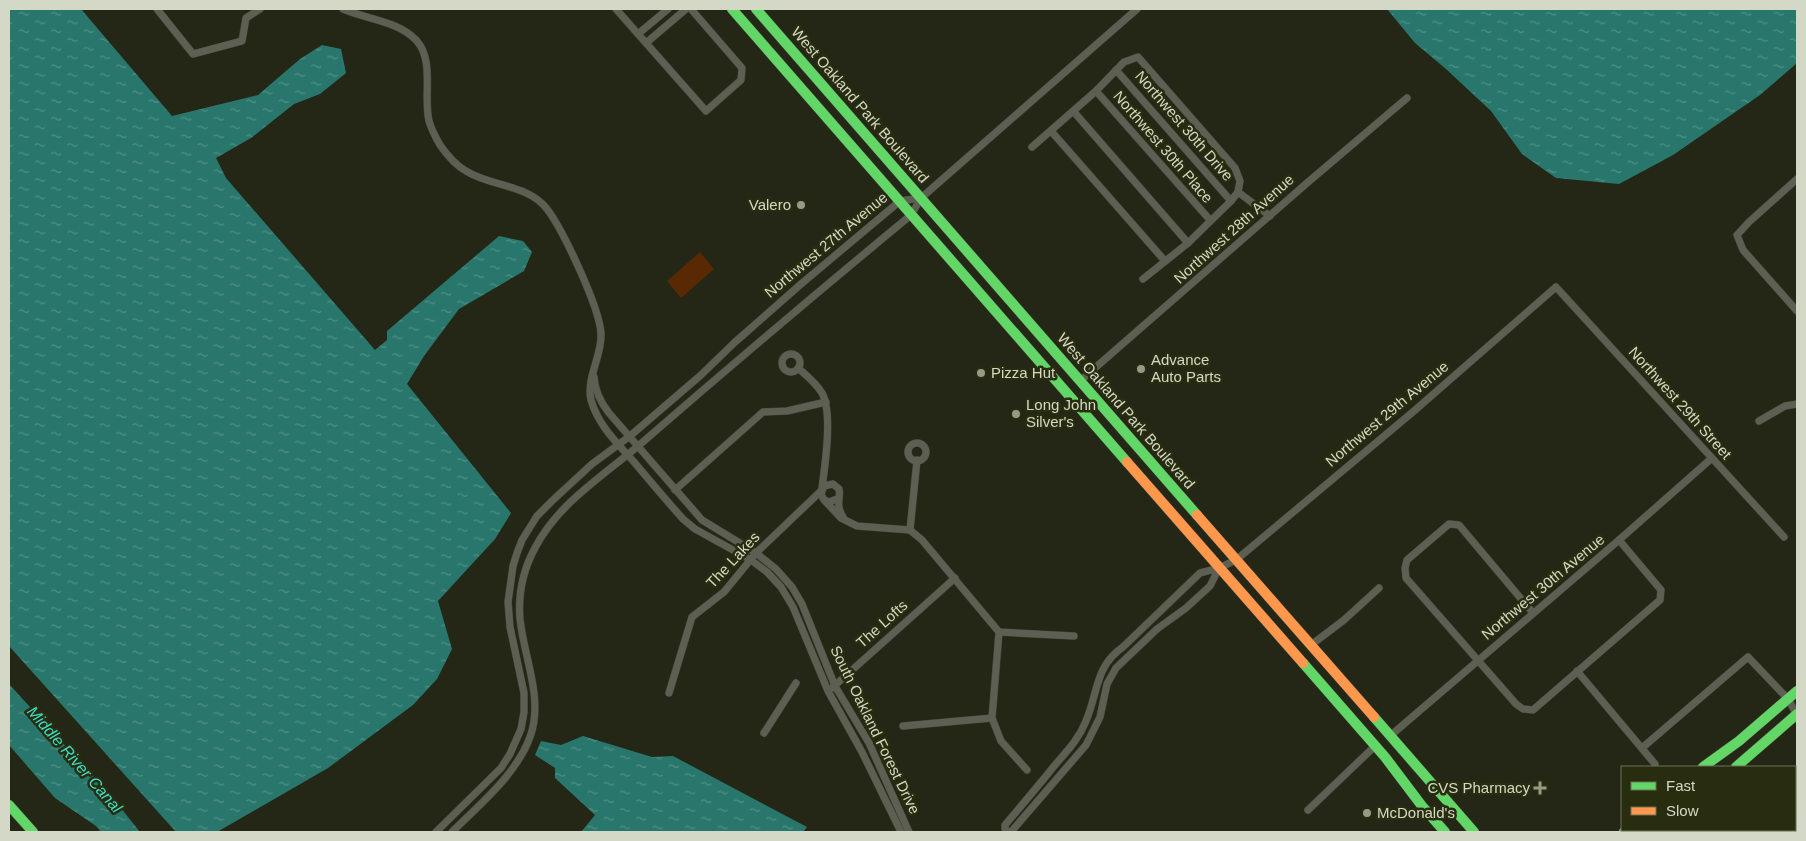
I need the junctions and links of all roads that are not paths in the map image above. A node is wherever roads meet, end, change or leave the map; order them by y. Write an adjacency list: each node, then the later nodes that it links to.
1 (157, 9): 2 (street)
2 (260, 9)
3 (343, 9): 33 (street, South Oakland Forest Drive)
4 (616, 9): 11 (street)
5 (668, 9): 11 (street)
6 (686, 9): 12 (street)
7 (691, 9): 12 (street)
8 (732, 9): 22 (main road)
9 (756, 9): 21 (main road, West Oakland Park Boulevard)
10 (1137, 9): 21 (street)
11 (638, 34): 12 (street)
12 (646, 44)
13 (1116, 70): 14 (street); 20 (street); 23 (street, Northwest 30th Drive)
14 (1096, 91): 16 (street); 26 (street, Northwest 30th Place)
15 (1408, 98): 25 (street, Northwest 28th Avenue)
16 (1074, 112): 17 (street); 27 (street)
17 (1052, 131): 18 (street); 28 (street)
18 (1032, 147)
19 (1797, 179): 31 (street)
20 (1238, 192): 23 (street); 25 (street)
21 (921, 198): 22 (street, Northwest 27th Avenue); 24 (street); 35 (main road, West Oakland Park Boulevard)
22 (900, 201): 24 (main road); 41 (street, Northwest 27th Avenue)
23 (1231, 201): 26 (street)
24 (911, 215): 34 (main road); 43 (street)
25 (1270, 216): 35 (street, Northwest 28th Avenue)
26 (1210, 220): 27 (street)
27 (1188, 243): 28 (street)
28 (1164, 261): 29 (street)
29 (1143, 279)
30 (1556, 288): 45 (street, Northwest 29th Street); 60 (street, Northwest 29th Avenue)
31 (1797, 311)
32 (798, 368): 37 (street)
33 (594, 373): 41 (street, South Oakland Forest Drive); 42 (street, South Oakland Forest Drive)
34 (1055, 379): 35 (main road); 36 (main road)
35 (1080, 381): 39 (main road, West Oakland Park Boulevard)
36 (1070, 396): 39 (main road); 61 (main road)
37 (826, 402): 47 (street); 49 (street)
38 (1797, 404): 40 (street)
39 (1101, 405): 60 (main road, West Oakland Park Boulevard)
40 (1759, 421)
41 (630, 436): 42 (street, Northwest 27th Avenue); 43 (street, South Oakland Forest Drive)
42 (617, 444): 44 (street, South Oakland Forest Drive); 98 (street, Northwest 27th Avenue)
43 (638, 446): 44 (street); 49 (street, South Oakland Forest Drive)
44 (627, 455): 59 (street, South Oakland Forest Drive); 99 (street)
45 (1712, 458): 56 (street, Northwest 29th Street); 57 (street, Northwest 30th Avenue)
46 (917, 460): 55 (street)
47 (824, 472): 48 (street); 50 (street)
48 (830, 483): 50 (street); 51 (street)
49 (675, 490): 58 (street, South Oakland Forest Drive)
50 (821, 490): 52 (street); 53 (street, The Lakes)
51 (838, 499): 52 (street); 54 (street)
52 (825, 501): 53 (street, The Lakes); 54 (street)
53 (806, 506): 58 (street, The Lakes)
54 (847, 521): 55 (street)
55 (910, 530): 62 (street)
56 (1784, 537)
57 (1619, 540): 64 (street, Northwest 30th Avenue); 71 (street)
58 (756, 553): 59 (street, The Lakes); 73 (street, South Oakland Forest Drive)
59 (751, 560): 75 (street, South Oakland Forest Drive); 78 (street, The Lakes)
60 (1236, 560): 61 (street, Northwest 29th Avenue); 67 (main road, West Oakland Park Boulevard)
61 (1219, 568): 69 (street, Northwest 29th Avenue); 70 (street); 84 (main road)
62 (955, 578): 65 (street); 73 (street, The Lofts)
63 (1379, 588): 67 (street)
64 (1533, 613): 68 (street, Northwest 30th Avenue); 68 (street)
65 (999, 632): 66 (street); 81 (street)
66 (1074, 636)
67 (1311, 645): 85 (main road, West Oakland Park Boulevard)
68 (1478, 660): 71 (street); 85 (street, Northwest 30th Avenue)
69 (1105, 664): 70 (street); 74 (street)
70 (1114, 670): 77 (street)
71 (1577, 671): 87 (street)
72 (796, 682): 83 (street)
73 (835, 686): 75 (street, The Lofts); 93 (street, South Oakland Forest Drive)
74 (1096, 690): 77 (street); 102 (street)
75 (828, 691): 94 (street, South Oakland Forest Drive)
76 (1797, 691): 79 (main road)
77 (1106, 692): 102 (street)
78 (669, 693)
79 (1788, 699): 80 (street); 87 (street); 90 (main road)
80 (1797, 714): 91 (main road)
81 (992, 718): 82 (street); 92 (street)
82 (903, 726)
83 (764, 733)
84 (1363, 733): 85 (main road); 86 (main road)
85 (1390, 736): 88 (main road, West Oakland Park Boulevard)
86 (1375, 746): 88 (main road); 96 (street); 103 (main road)
87 (1642, 748): 89 (street)
88 (1407, 756): 104 (main road, West Oakland Park Boulevard)
89 (1655, 764)
90 (1704, 766)
91 (1737, 766)
92 (1027, 770)
93 (884, 776): 94 (street); 101 (street, South Oakland Forest Drive)
94 (875, 780): 100 (street, South Oakland Forest Drive)
95 (9, 805): 97 (main road)
96 (1308, 810)
97 (33, 832)
98 (436, 832)
99 (452, 832)
100 (901, 832)
101 (909, 832)
102 (1010, 832)
103 (1445, 832)
104 (1474, 832)

